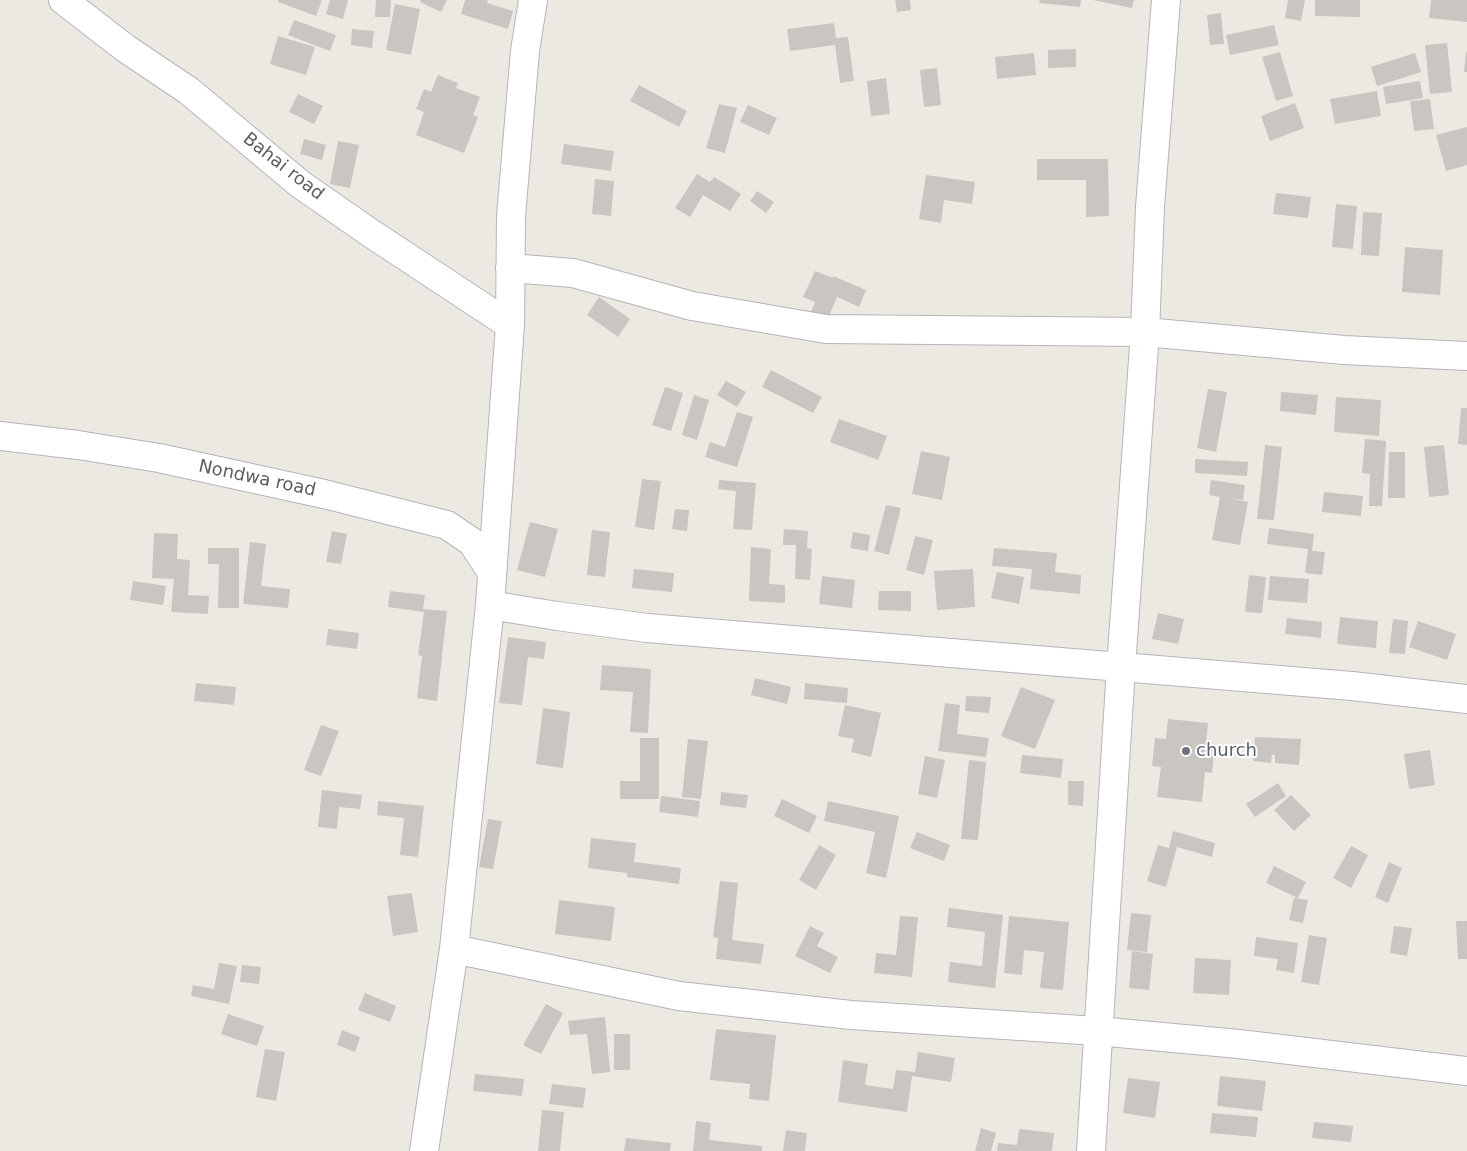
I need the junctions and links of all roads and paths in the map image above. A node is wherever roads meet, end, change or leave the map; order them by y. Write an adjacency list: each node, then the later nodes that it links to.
1 (63, 0): 5 (street, Bahai road)
2 (533, 0): 4 (street)
3 (1166, 0): 6 (street)
4 (510, 268): 5 (street); 6 (street)
5 (510, 325): 9 (street)
6 (1145, 332): 7 (street); 11 (street)
7 (1467, 356)
8 (0, 436): 9 (street, Nondwa road)
9 (491, 571): 10 (street)
10 (490, 605): 11 (street); 13 (street)
11 (1121, 667): 12 (street); 14 (street)
12 (1467, 700)
13 (454, 949): 14 (street); 16 (street)
14 (1097, 1031): 15 (street); 17 (street)
15 (1467, 1071)
16 (424, 1151)
17 (1091, 1151)

